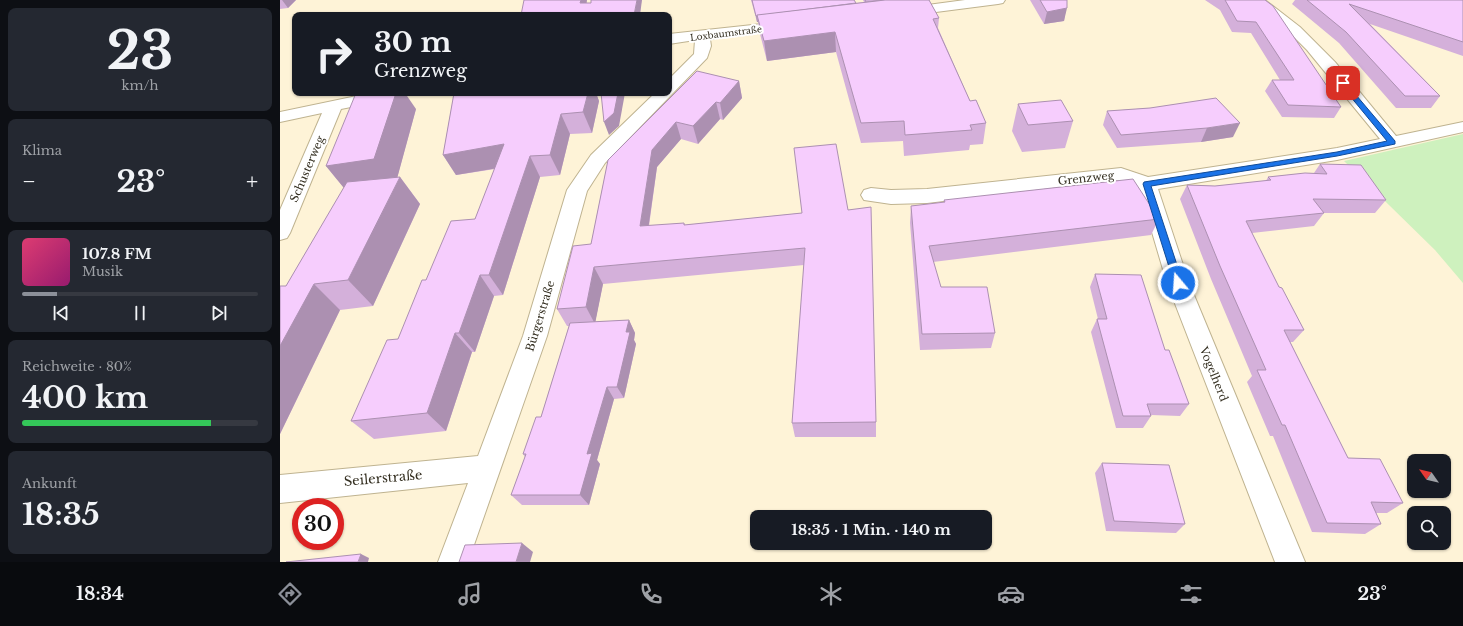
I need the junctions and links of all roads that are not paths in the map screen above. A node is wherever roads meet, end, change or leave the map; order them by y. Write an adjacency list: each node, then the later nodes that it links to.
1 (998, 0): 3 (street)
2 (1256, 0): 13 (street)
3 (888, 14)
4 (802, 24): 5 (street, Loxbaumstraße)
5 (702, 35): 6 (street, Loxbaumstraße); 7 (street)
6 (672, 39)
7 (672, 85)
8 (381, 96): 10 (street)
9 (661, 96): 17 (street, Bürgerstraße)
10 (334, 106): 11 (street); 16 (street, Schusterweg)
11 (280, 117)
12 (1463, 127): 13 (street)
13 (1392, 142): 14 (street)
14 (1147, 184): 15 (street, Grenzweg); 20 (street, Vogelherd)
15 (871, 195)
16 (280, 232)
17 (486, 468): 18 (street, Seilerstraße); 19 (street, Bürgerstraße)
18 (280, 489)
19 (453, 562)
20 (1290, 562)

